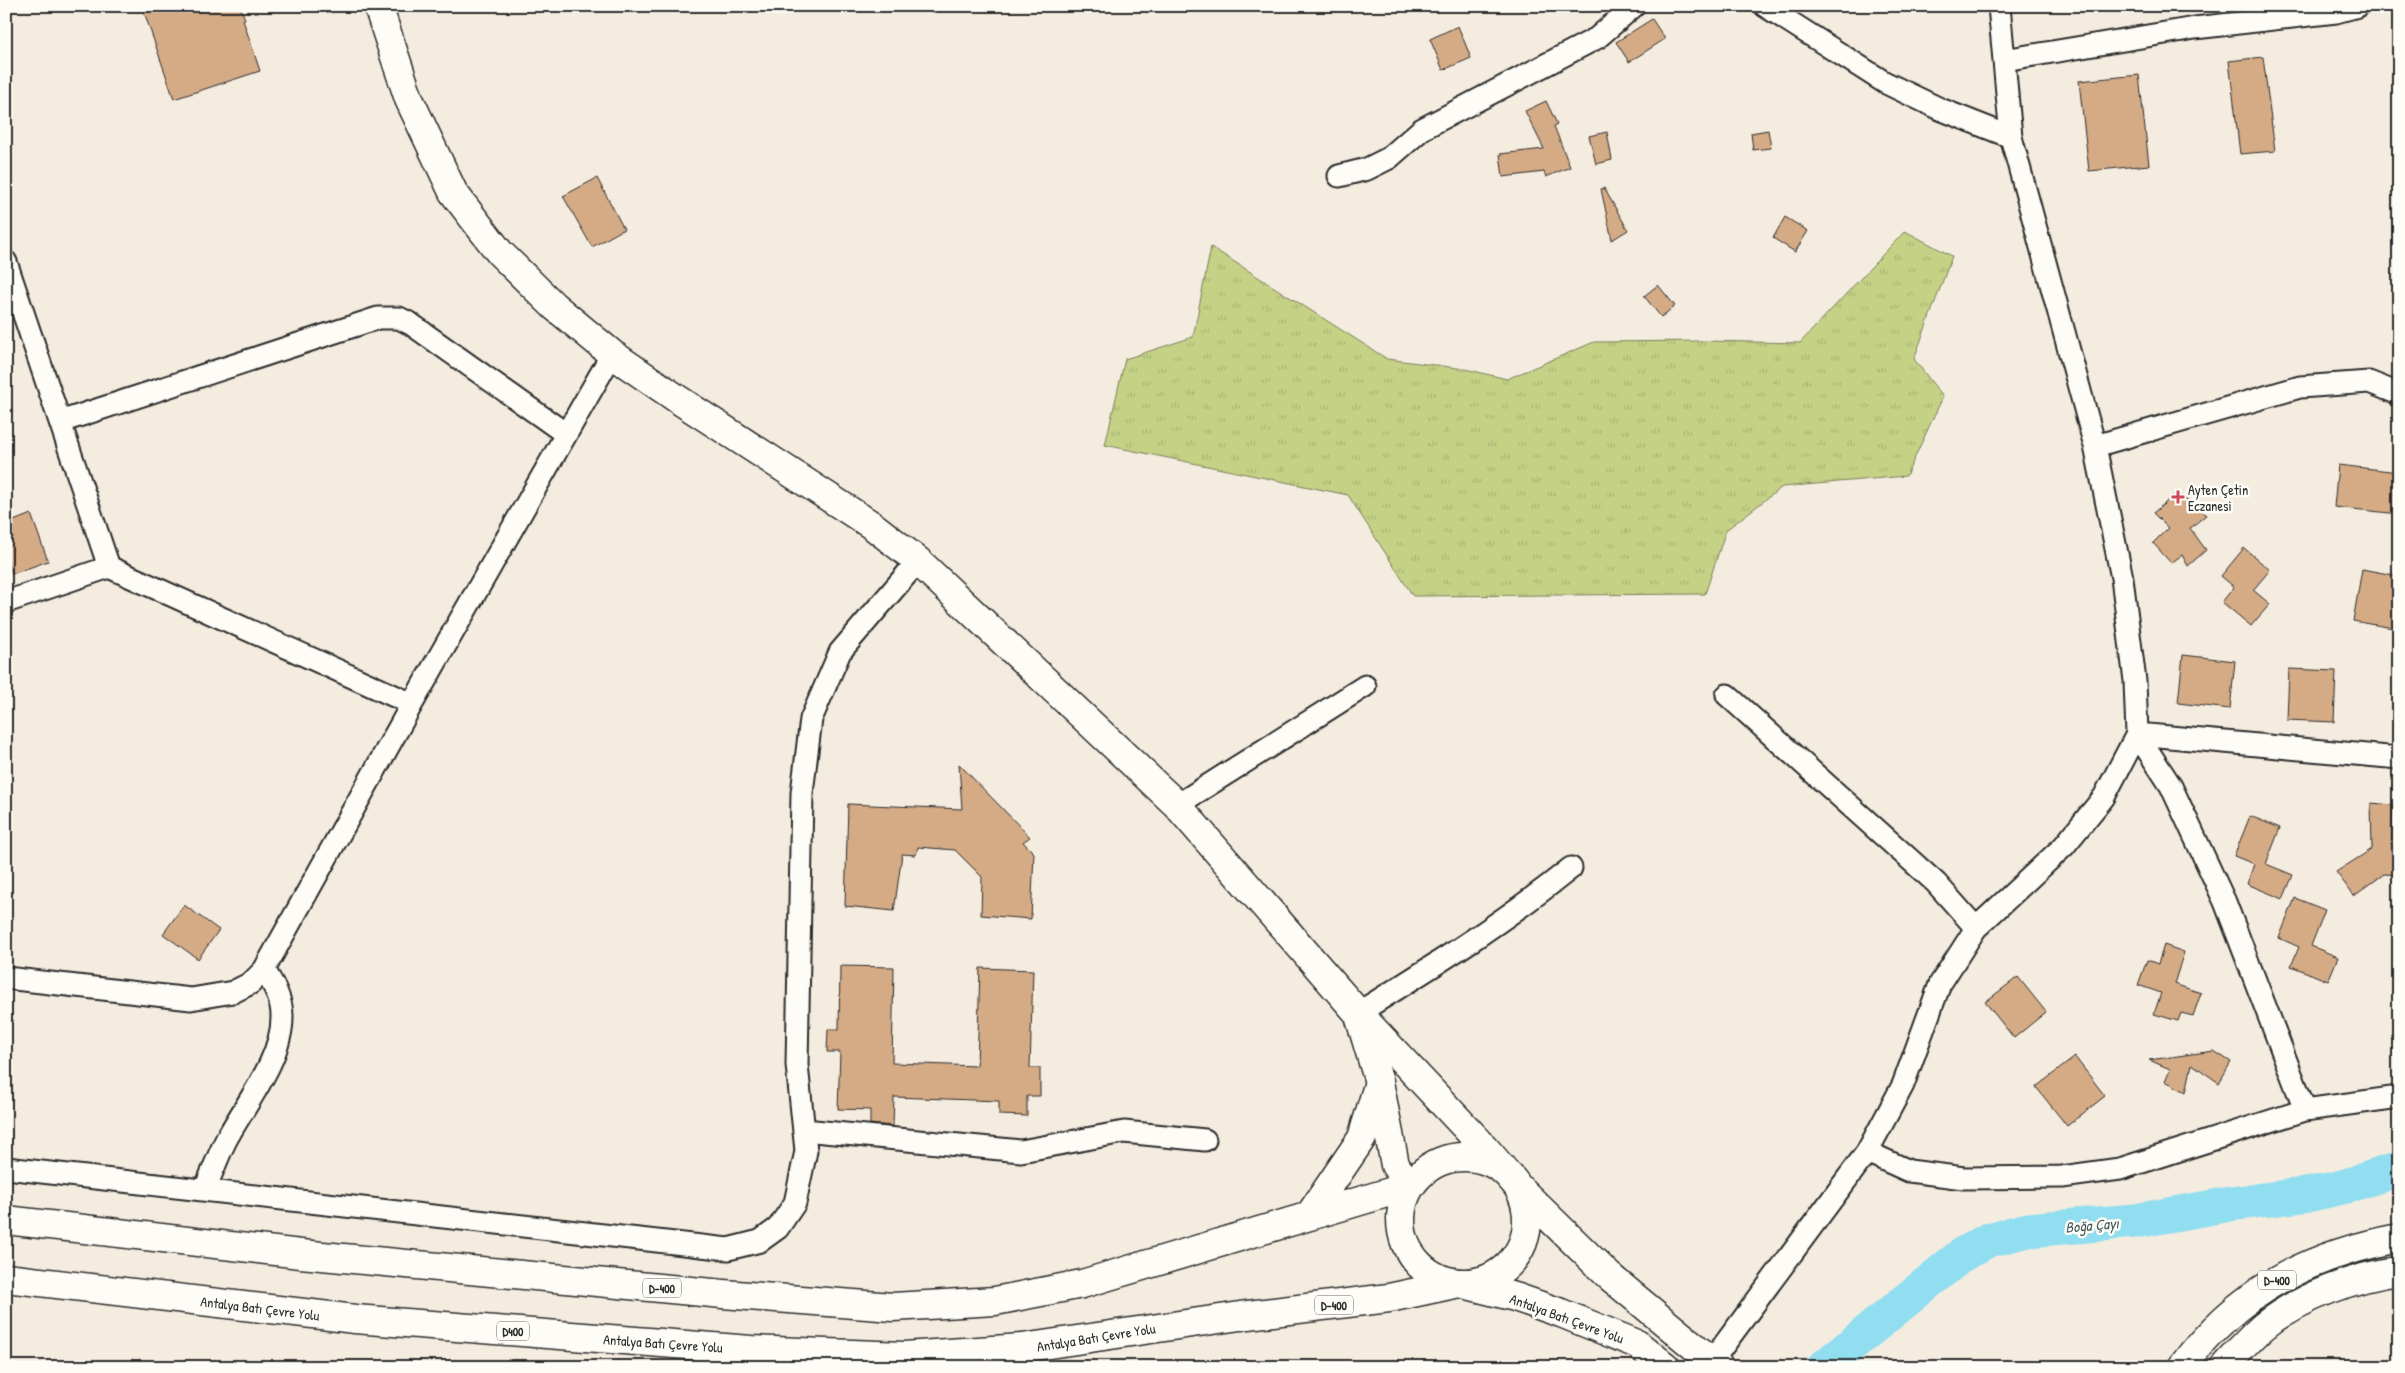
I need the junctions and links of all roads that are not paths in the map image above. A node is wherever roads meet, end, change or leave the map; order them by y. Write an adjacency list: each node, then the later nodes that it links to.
1 (378, 6): 10 (main road)
2 (1634, 6): 8 (street)
3 (1765, 6): 7 (street)
4 (1999, 6): 6 (street)
5 (2358, 6): 6 (street)
6 (2004, 60): 7 (street)
7 (2011, 137): 14 (street)
8 (1338, 176)
9 (6, 262): 12 (street)
10 (612, 354): 13 (street); 15 (main road)
11 (2399, 394): 14 (street)
12 (60, 422): 13 (street); 16 (street)
13 (566, 434): 20 (street)
14 (2095, 446): 21 (street)
15 (918, 560): 23 (main road); 32 (street)
16 (108, 567): 17 (street); 20 (street)
17 (6, 602)
18 (1365, 686): 23 (street)
19 (1728, 696): 25 (street)
20 (412, 704): 26 (street)
21 (2137, 734): 22 (street); 25 (street); 31 (street)
22 (2399, 758)
23 (1178, 805): 28 (main road)
24 (1571, 868): 28 (street)
25 (1976, 928): 34 (street)
26 (264, 970): 27 (street); 38 (street)
27 (6, 978)
28 (1358, 1013): 29 (main road); 36 (main road)
29 (1379, 1082): 37 (main road); 39 (main road)
30 (2399, 1097): 31 (street)
31 (2306, 1110): 34 (street)
32 (804, 1130): 33 (street); 38 (street)
33 (1205, 1140)
34 (1867, 1152): 46 (street)
35 (6, 1168): 38 (street)
36 (1515, 1183): 37 (main road, D-400); 44 (main road); 46 (main road, D-400)
37 (1410, 1186): 39 (main road, D-400); 44 (main road)
38 (205, 1189)
39 (1309, 1216): 40 (main road, D-400)
40 (6, 1220)
41 (2399, 1238): 48 (main road, D-400)
42 (2399, 1271): 49 (main road)
43 (6, 1278): 45 (main road, Antalya Batı Çevre Yolu / D400)
44 (1459, 1283): 45 (main road, Antalya Batı Çevre Yolu / D-400); 47 (main road, Antalya Batı Çevre Yolu / D-400)
45 (1022, 1348)
46 (1716, 1364)
47 (1666, 1367)
48 (2182, 1367)
49 (2224, 1367)

